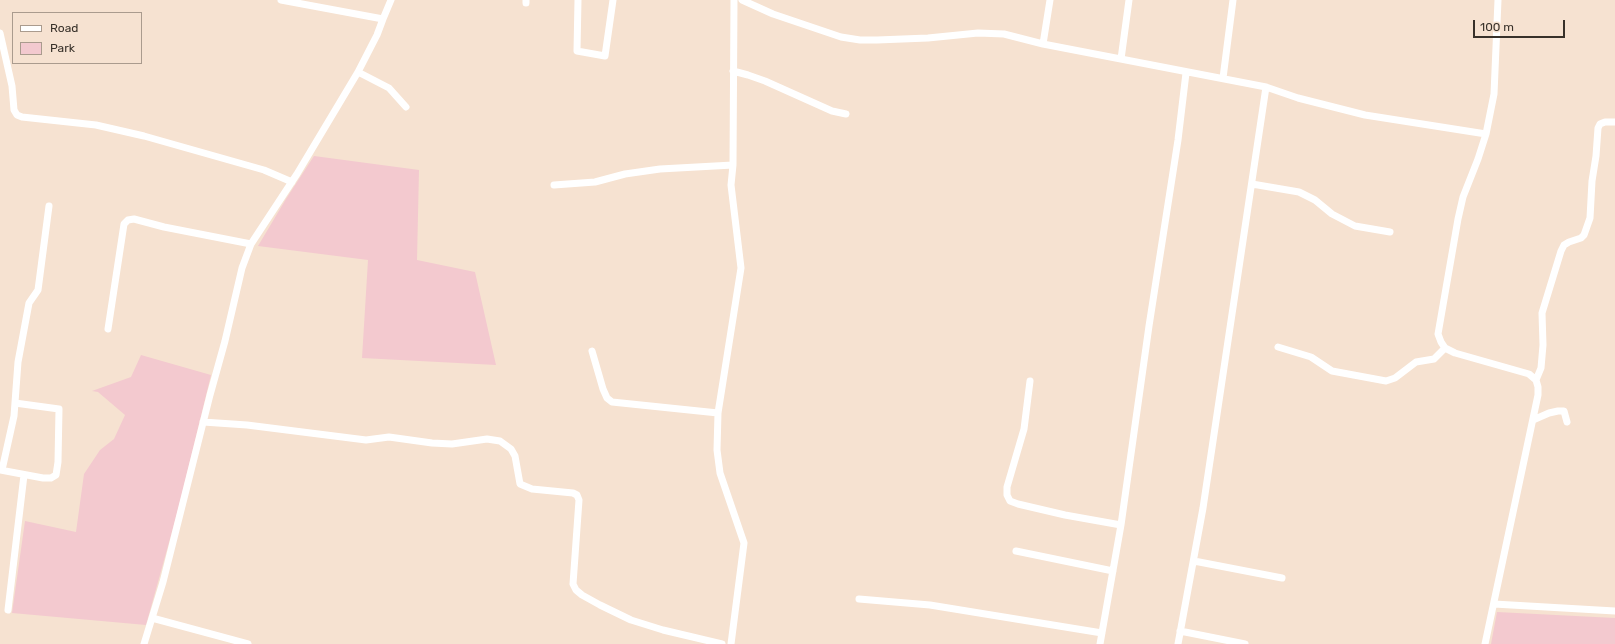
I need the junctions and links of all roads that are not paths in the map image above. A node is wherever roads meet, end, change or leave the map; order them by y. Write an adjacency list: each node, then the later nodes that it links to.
1 (281, 0): 11 (street)
2 (391, 0): 11 (street)
3 (578, 0): 4 (street)
4 (613, 0)
5 (734, 0): 15 (street)
6 (742, 0): 13 (street)
7 (1050, 0): 13 (street)
8 (1129, 0): 14 (street)
9 (1233, 0): 18 (street)
10 (1498, 0): 23 (street)
11 (383, 19): 16 (street)
12 (0, 33): 25 (street)
13 (1043, 44): 14 (street)
14 (1122, 59): 17 (street)
15 (733, 71): 21 (street); 24 (street)
16 (358, 72): 20 (street); 25 (street)
17 (1186, 73): 18 (street); 44 (street)
18 (1223, 78): 19 (street)
19 (1266, 87): 23 (street); 26 (street)
20 (406, 107)
21 (846, 114)
22 (1615, 122): 35 (street)
23 (1486, 134): 33 (street)
24 (733, 165): 27 (street); 38 (street)
25 (292, 182): 30 (street)
26 (1252, 184): 29 (street); 46 (street)
27 (554, 185)
28 (49, 206): 37 (street)
29 (1390, 232)
30 (251, 244): 31 (street); 40 (street)
31 (108, 328)
32 (1278, 347): 33 (street)
33 (1445, 348): 35 (street)
34 (592, 351): 38 (street)
35 (1536, 380): 39 (street)
36 (1030, 381): 44 (street)
37 (15, 403): 42 (street); 43 (street)
38 (718, 413): 59 (street)
39 (1533, 420): 41 (street); 50 (street)
40 (203, 422): 53 (street); 58 (street)
41 (1567, 422)
42 (1, 470): 43 (street)
43 (24, 474): 51 (street)
44 (1121, 524): 47 (street)
45 (1016, 552): 47 (street)
46 (1194, 560): 48 (street); 54 (street)
47 (1113, 571): 55 (street)
48 (1282, 578)
49 (859, 599): 55 (street)
50 (1494, 604): 52 (street); 63 (street)
51 (8, 610)
52 (1615, 611)
53 (152, 618): 56 (street); 57 (street)
54 (1180, 631): 61 (street); 62 (street)
55 (1102, 633): 60 (street)
56 (144, 644)
57 (248, 644)
58 (722, 644)
59 (732, 644)
60 (1100, 644)
61 (1178, 644)
62 (1245, 644)
63 (1485, 644)

